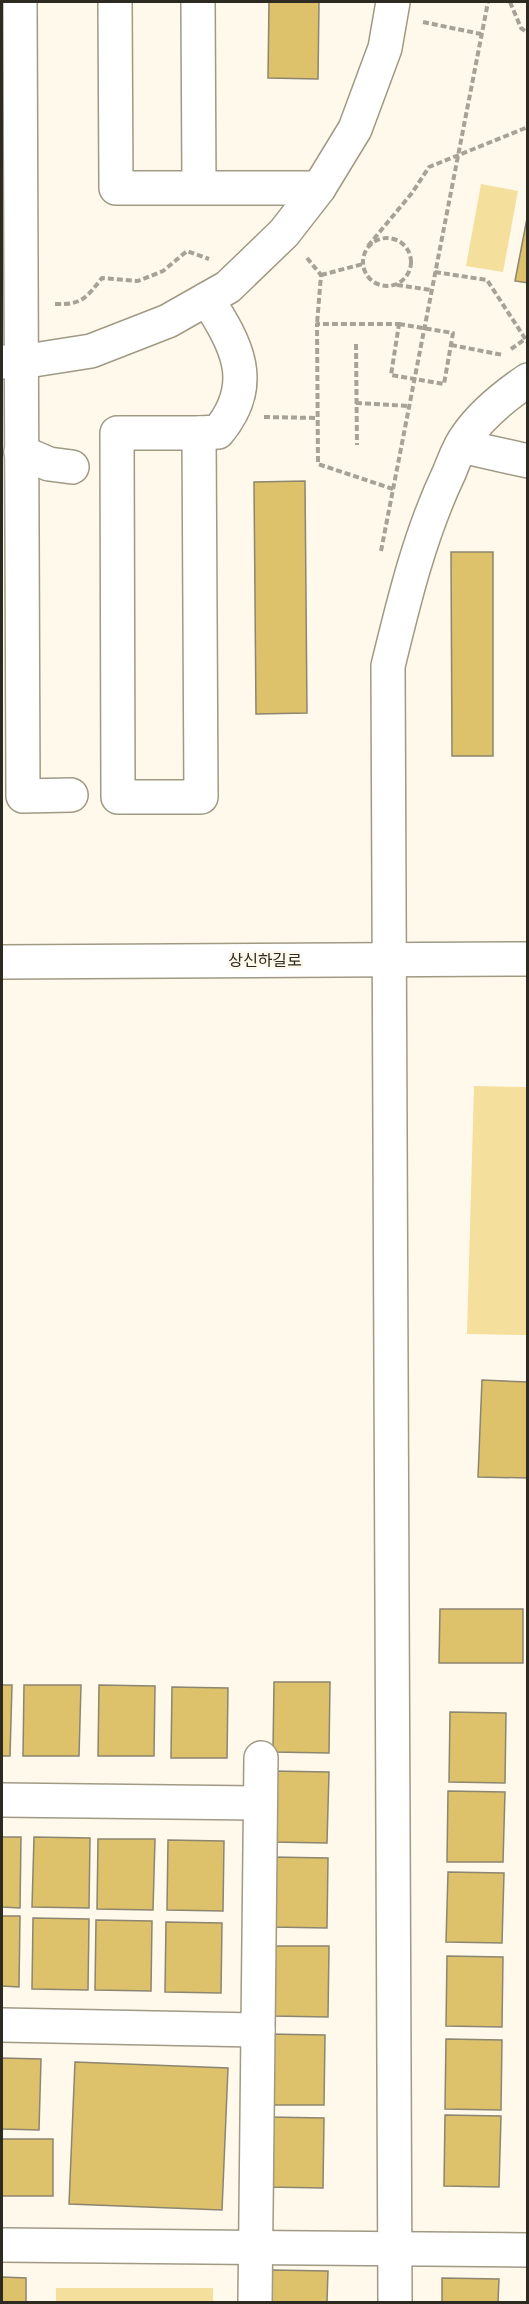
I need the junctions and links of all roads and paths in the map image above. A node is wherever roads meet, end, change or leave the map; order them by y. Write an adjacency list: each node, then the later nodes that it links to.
1 (20, 2): 22 (street)
2 (116, 2): 11 (street)
3 (198, 2): 11 (street)
4 (488, 2): 8 (path)
5 (510, 2): 7 (path)
6 (392, 8): 8 (path); 12 (street)
7 (528, 33)
8 (481, 34): 10 (path)
9 (528, 127): 10 (path)
10 (458, 153): 13 (path); 17 (path)
11 (199, 187): 12 (street)
12 (319, 188): 16 (street)
13 (368, 246): 15 (path); 19 (path)
14 (306, 256): 18 (path)
15 (363, 264): 18 (path); 19 (path)
16 (243, 272): 21 (street); 22 (path)
17 (435, 272): 20 (path); 26 (path)
18 (321, 275): 23 (path)
19 (397, 285): 20 (path)
20 (432, 290): 25 (path)
21 (207, 298): 29 (street); 36 (street)
22 (21, 303): 29 (street)
23 (317, 324): 24 (path); 35 (path)
24 (399, 324): 25 (path); 30 (path)
25 (424, 328): 28 (path); 30 (path)
26 (526, 341): 28 (path)
27 (356, 344): 32 (path)
28 (451, 345): 30 (path)
29 (11, 362): 39 (street)
30 (414, 379): 33 (path)
31 (528, 380): 38 (street)
32 (356, 403): 33 (path); 37 (path)
33 (409, 406): 42 (path)
34 (263, 417): 35 (path)
35 (317, 418): 42 (path)
36 (199, 432): 36 (street)
37 (357, 445)
38 (461, 446): 40 (street); 46 (street)
39 (21, 452): 41 (street); 44 (street)
40 (528, 461)
41 (72, 467)
42 (393, 489): 43 (path)
43 (380, 559)
44 (71, 795)
45 (528, 959): 46 (street, 상신하길로)
46 (390, 960): 47 (street, 상신하길로); 55 (street)
47 (2, 962)
48 (261, 1758): 50 (street)
49 (2, 1800): 50 (street)
50 (260, 1803): 52 (street)
51 (2, 2025): 52 (street)
52 (258, 2030): 54 (street)
53 (2, 2245): 54 (street)
54 (255, 2247): 55 (street); 57 (street)
55 (396, 2249): 56 (street); 58 (street)
56 (528, 2250)
57 (255, 2302)
58 (395, 2302)

